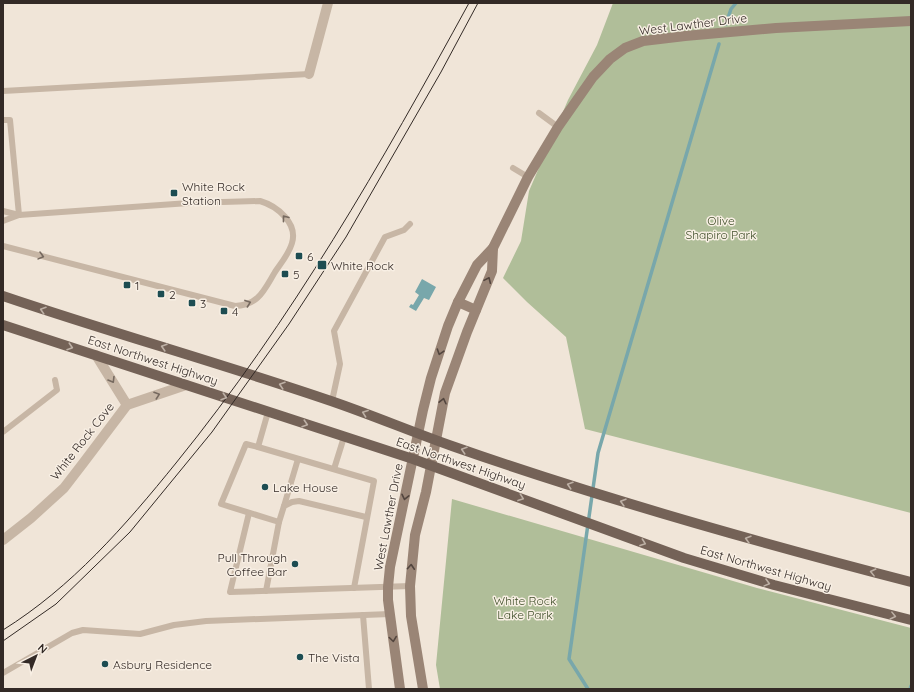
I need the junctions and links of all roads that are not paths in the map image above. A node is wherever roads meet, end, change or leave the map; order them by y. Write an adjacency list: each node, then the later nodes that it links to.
1 (328, 3): 3 (street)
2 (911, 21): 7 (street, West Lawther Drive)
3 (309, 74): 4 (lane)
4 (3, 91)
5 (539, 113): 7 (lane)
6 (3, 120): 11 (lane)
7 (558, 127): 9 (street, West Lawther Drive)
8 (513, 168): 9 (lane)
9 (528, 177): 15 (street, West Lawther Drive)
10 (3, 211): 11 (lane)
11 (19, 215): 12 (lane); 14 (lane, one-way to 11)
12 (3, 221)
13 (410, 224): 25 (lane)
14 (3, 246)
15 (493, 248): 17 (street, West Lawther Drive); 18 (street, West Lawther Drive, one-way to 15)
16 (5, 297): 25 (main road, East Northwest Highway, one-way to 16)
17 (458, 302): 18 (street); 29 (street, West Lawther Drive, one-way to 29)
18 (476, 310): 31 (street, West Lawther Drive, one-way to 18)
19 (3, 317): 21 (main road)
20 (3, 325): 21 (main road, East Northwest Highway)
21 (33, 335): 22 (main road, East Northwest Highway, one-way to 22)
22 (96, 355): 24 (main road, East Northwest Highway); 26 (street, White Rock Cove, one-way to 26)
23 (55, 380): 28 (lane)
24 (186, 385): 26 (street, White Rock Cove, one-way to 24); 27 (main road, East Northwest Highway, one-way to 27)
25 (332, 401): 29 (main road, East Northwest Highway, one-way to 25)
26 (127, 405): 41 (street, White Rock Cove)
27 (268, 412): 30 (main road, East Northwest Highway, one-way to 30); 32 (lane)
28 (3, 432)
29 (418, 432): 31 (main road, East Northwest Highway); 34 (street, West Lawther Drive)
30 (344, 437): 34 (main road, East Northwest Highway); 36 (lane)
31 (436, 440): 35 (street, West Lawther Drive); 42 (main road, East Northwest Highway, one-way to 31)
32 (258, 447): 33 (lane); 38 (lane)
33 (298, 459): 36 (lane); 37 (lane)
34 (413, 459): 35 (main road, East Northwest Highway); 44 (street, West Lawther Drive, one-way to 44)
35 (431, 466): 43 (street, West Lawther Drive, one-way to 35); 49 (main road, East Northwest Highway, one-way to 49)
36 (334, 469): 39 (lane)
37 (284, 506): 39 (lane); 40 (lane)
38 (249, 513): 40 (lane); 46 (lane)
39 (366, 517): 45 (lane)
40 (279, 522): 46 (lane)
41 (3, 540)
42 (911, 582)
43 (410, 586): 44 (lane); 53 (street, West Lawther Drive)
44 (388, 587): 45 (lane); 47 (street, West Lawther Drive)
45 (354, 588): 46 (lane)
46 (266, 590)
47 (390, 614): 48 (lane); 52 (street, West Lawther Drive, one-way to 52)
48 (363, 615): 50 (lane); 51 (lane)
49 (911, 620)
50 (3, 672)
51 (368, 689)
52 (400, 689)
53 (423, 689)

